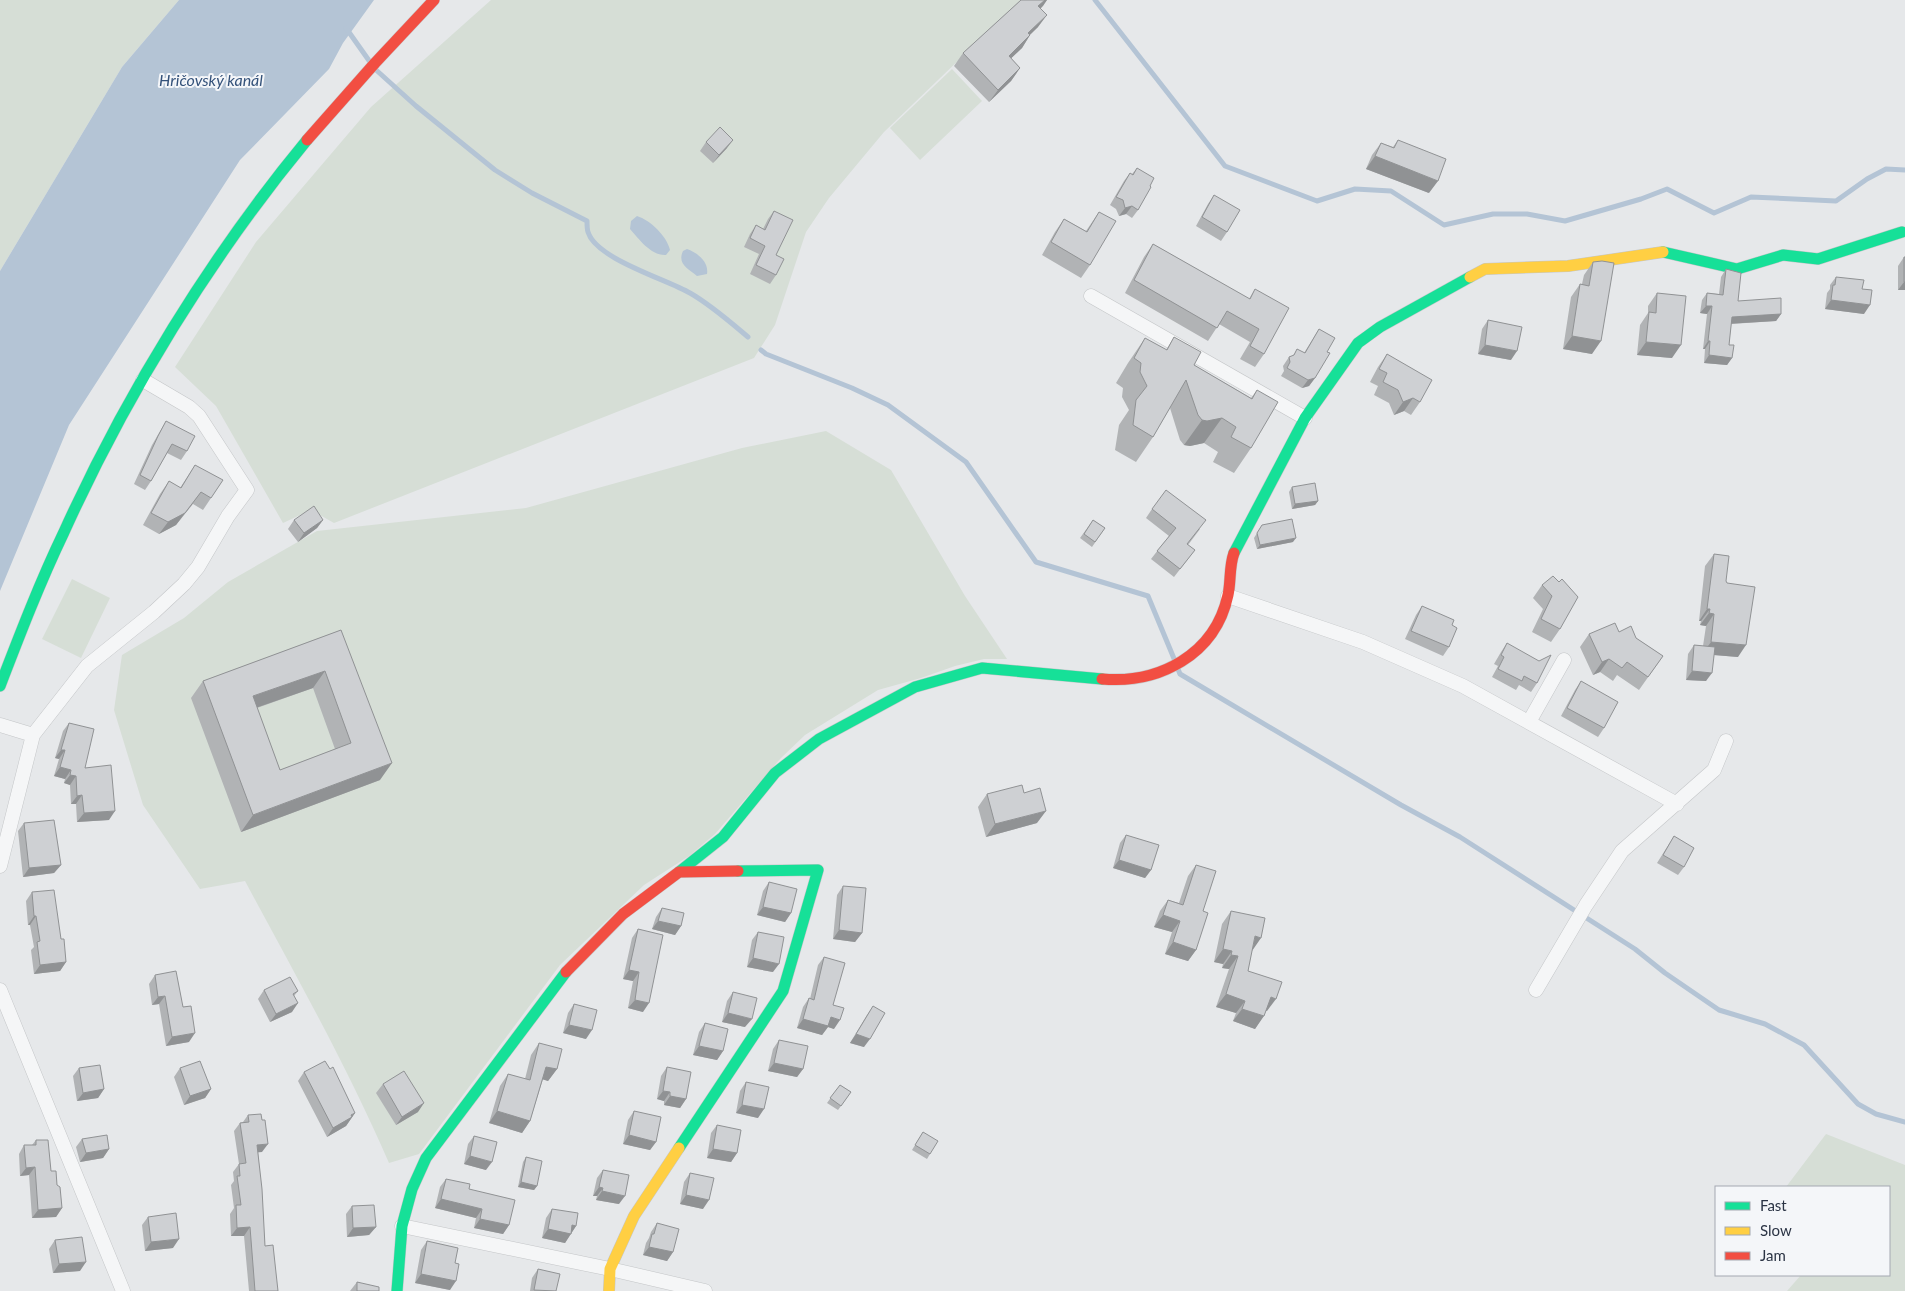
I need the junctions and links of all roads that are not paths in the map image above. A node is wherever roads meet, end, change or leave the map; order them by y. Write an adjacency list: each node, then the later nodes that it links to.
1 (434, 0): 4 (street)
2 (1902, 232): 5 (street)
3 (1091, 296): 5 (street)
4 (143, 380): 8 (street); 11 (street)
5 (1305, 418): 6 (street)
6 (1228, 596): 9 (street); 15 (street)
7 (1564, 660): 9 (street)
8 (0, 686)
9 (1529, 722): 13 (street)
10 (0, 725): 11 (street)
11 (33, 735): 14 (street)
12 (1726, 741): 13 (street)
13 (1677, 804): 17 (street)
14 (0, 866)
15 (679, 872): 18 (street); 19 (street)
16 (0, 990): 20 (street)
17 (1536, 990)
18 (402, 1226): 19 (street); 21 (street)
19 (610, 1269): 22 (street); 23 (street)
20 (123, 1291)
21 (397, 1291)
22 (609, 1291)
23 (705, 1291)

